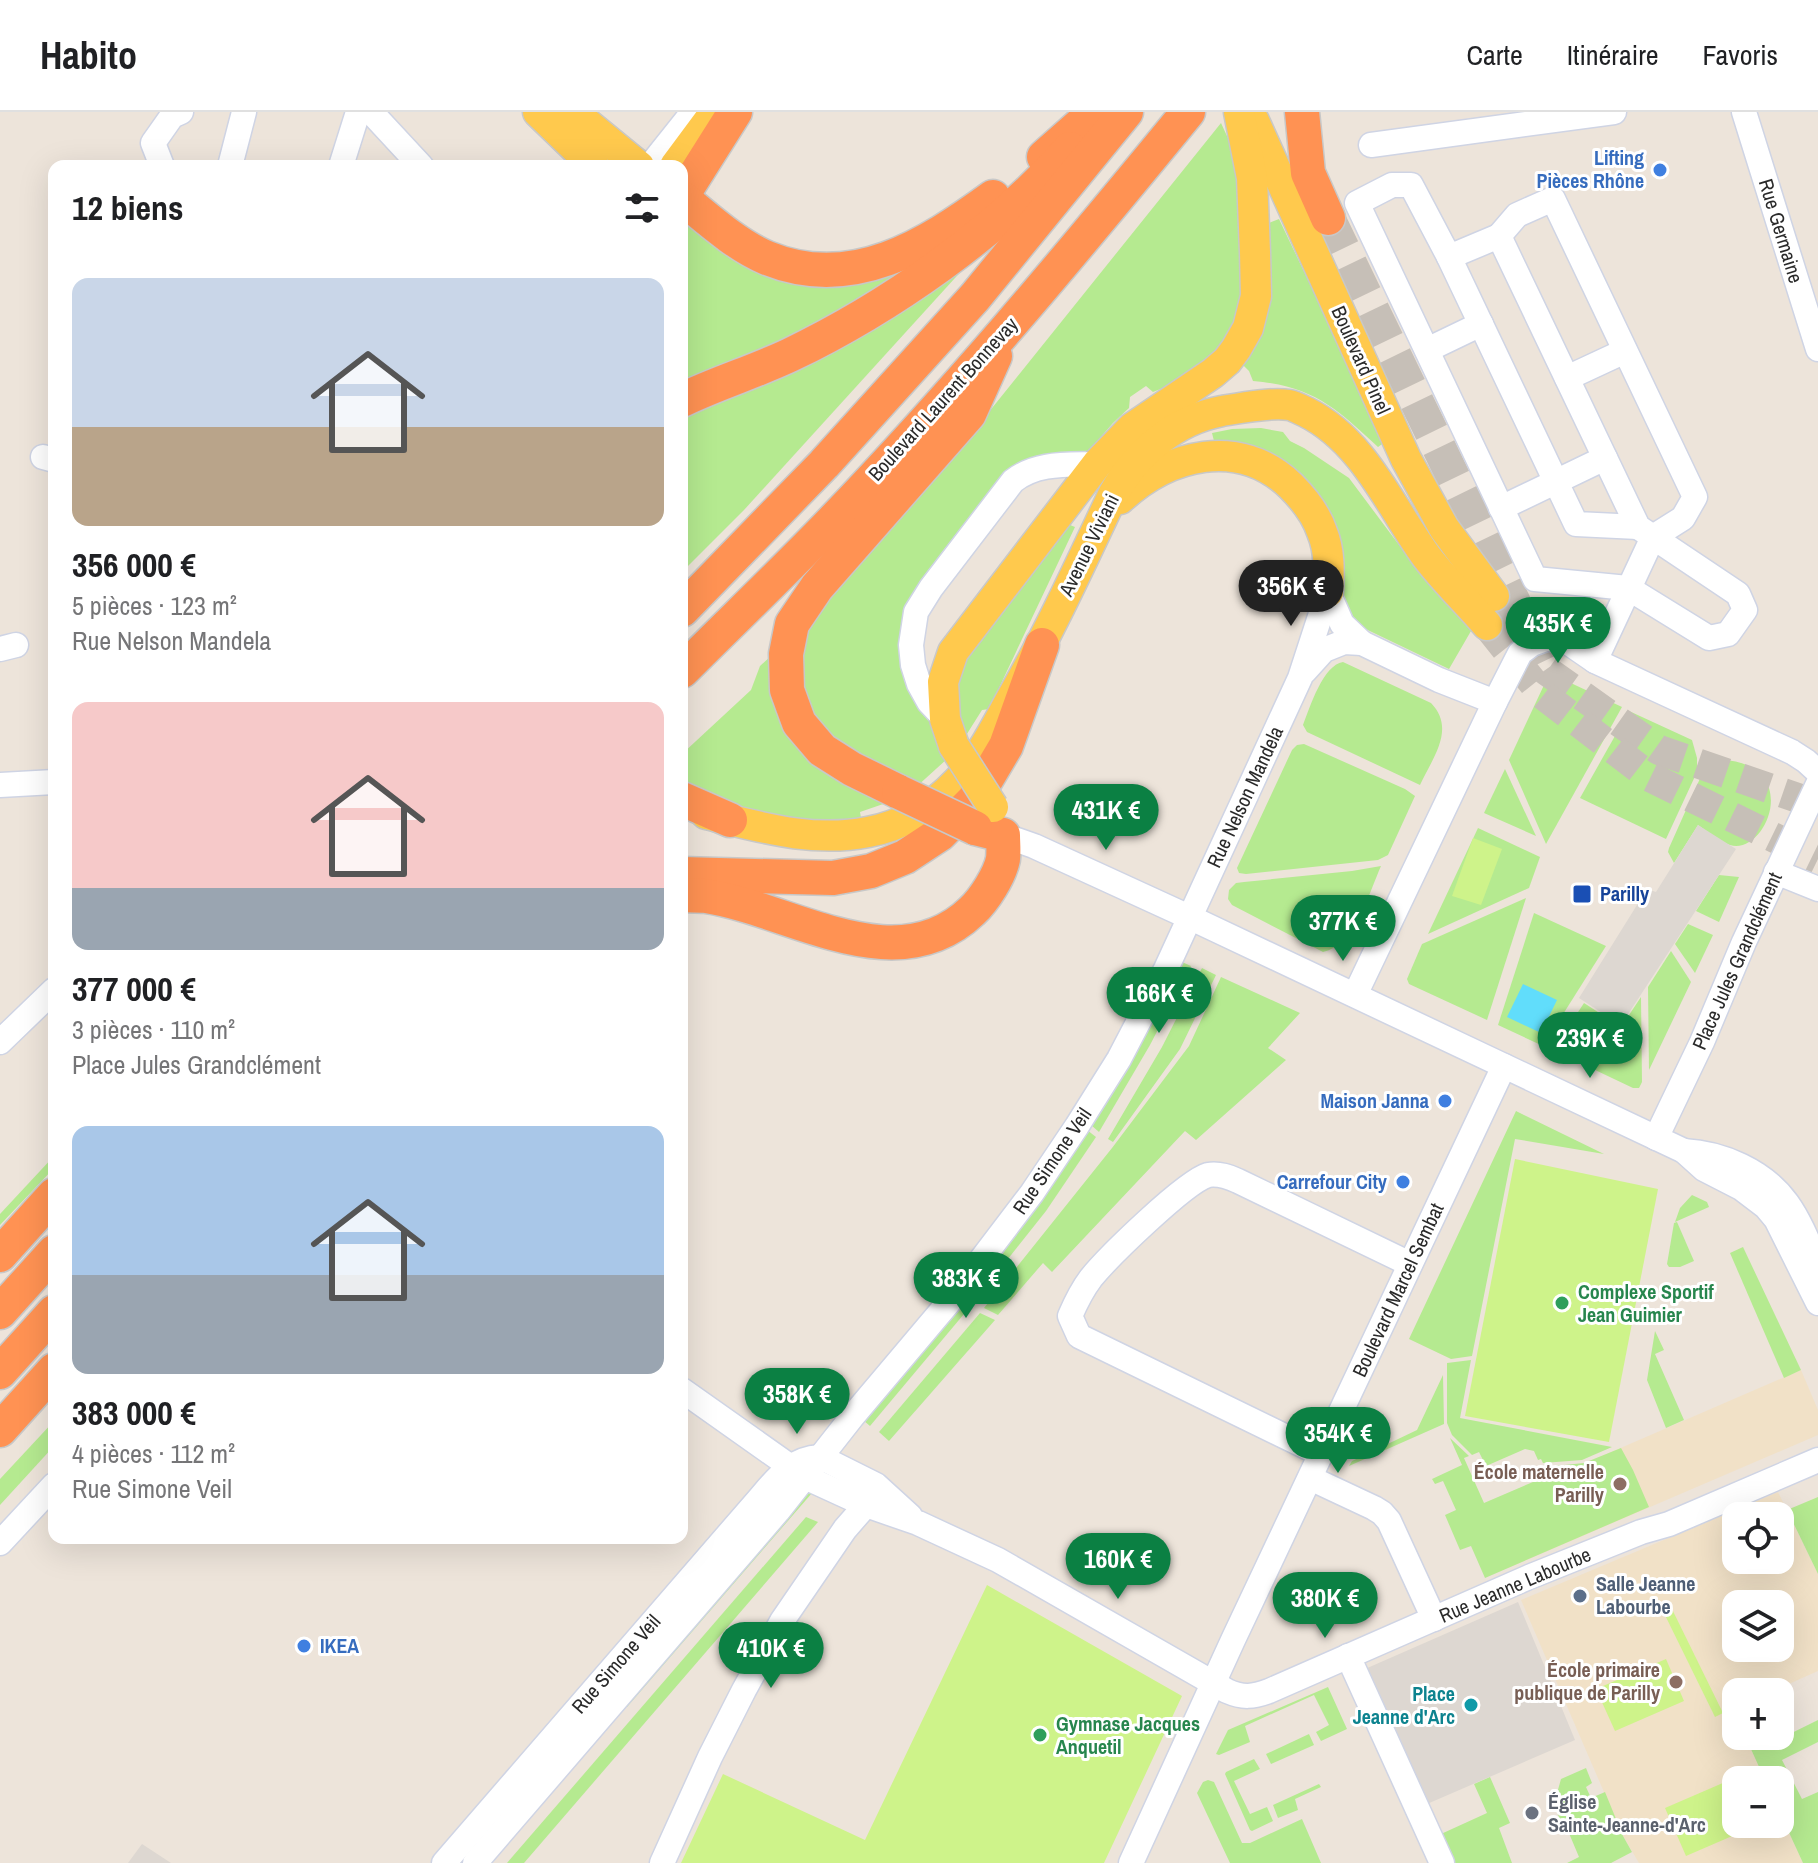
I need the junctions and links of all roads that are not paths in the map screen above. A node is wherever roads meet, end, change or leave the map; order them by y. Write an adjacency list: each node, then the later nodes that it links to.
1 (181, 112): 21 (street)
2 (244, 112): 22 (street)
3 (358, 112): 23 (street)
4 (371, 112): 24 (street)
5 (538, 112): 25 (main road)
6 (573, 112): 26 (main road)
7 (693, 112): 27 (street)
8 (715, 112): 28 (main road)
9 (735, 112): 29 (highway)
10 (1095, 112): 30 (highway)
11 (1102, 112): 40 (highway)
12 (1126, 112): 50 (highway)
13 (1188, 112): 35 (highway, Boulevard Laurent Bonnevay)
14 (1239, 112): 42 (main road)
15 (1248, 112): 41 (main road, Boulevard Pinel)
16 (1302, 112): 31 (highway)
17 (1614, 112): 19 (street)
18 (1744, 112): 36 (street, Rue Germaine)
19 (1448, 123): 20 (street)
20 (1371, 145)
21 (160, 160)
22 (232, 160)
23 (343, 160)
24 (415, 160)
25 (588, 160)
26 (632, 160)
27 (655, 160)
28 (679, 160)
29 (688, 187)
30 (688, 202)
31 (1328, 218)
32 (1499, 236): 33 (street); 38 (street); 39 (street)
33 (1449, 257): 34 (street); 37 (street)
34 (1481, 324): 37 (street); 45 (street)
35 (1008, 327): 48 (highway, Boulevard Laurent Bonnevay); 70 (highway, bridge)
36 (1818, 349)
37 (1427, 350): 46 (street)
38 (1625, 351): 39 (street); 49 (street)
39 (1567, 378): 43 (street)
40 (688, 398)
41 (1289, 405): 42 (main road); 47 (main road, Avenue Viviani)
42 (1166, 406): 44 (main road)
43 (1605, 458): 45 (street); 49 (street)
44 (1097, 464): 62 (main road); 62 (street)
45 (1555, 482): 46 (street); 49 (street)
46 (1501, 508): 51 (street)
47 (1104, 514): 52 (main road); 56 (main road, Avenue Viviani)
48 (821, 532): 58 (highway, Boulevard Laurent Bonnevay); 60 (highway)
49 (1646, 532): 51 (street); 51 (street)
50 (739, 551): 53 (highway); 54 (highway)
51 (1628, 588): 57 (street)
52 (1328, 592): 55 (street); 59 (street, Rue Nelson Mandela)
53 (688, 594)
54 (688, 604)
55 (1362, 643): 59 (street, Rue Nelson Mandela); 61 (street)
56 (1042, 645): 69 (main road, Avenue Viviani); 73 (highway)
57 (1595, 661): 61 (street); 63 (street)
58 (688, 665)
59 (1300, 678): 76 (street, Rue Nelson Mandela)
60 (688, 689)
61 (1495, 702): 77 (street)
62 (950, 732): 70 (main road, bridge)
63 (1818, 772)
64 (48, 782): 66 (street)
65 (1818, 784): 71 (street, Place Jules Grandclément)
66 (0, 785)
67 (688, 802): 69 (highway)
68 (688, 810): 69 (main road, Avenue Viviani)
69 (730, 820)
70 (991, 823): 75 (highway); 76 (street)
71 (1808, 830): 72 (street, Place Jules Grandclément)
72 (1776, 872): 74 (street); 81 (street, Place Jules Grandclément)
73 (688, 874)
74 (1818, 889)
75 (688, 895)
76 (1189, 917): 77 (street); 100 (street, Rue Simone Veil)
77 (1355, 995): 80 (street)
78 (48, 996): 79 (street)
79 (0, 1042)
80 (1504, 1066): 81 (street); 86 (street, Boulevard Marcel Sembat)
81 (1656, 1138): 82 (street)
82 (1684, 1151): 87 (street); 88 (street)
83 (48, 1202): 84 (highway)
84 (0, 1255)
85 (48, 1259): 89 (highway)
86 (1410, 1264): 98 (street, Boulevard Marcel Sembat); 98 (street)
87 (1818, 1265)
88 (1818, 1303)
89 (0, 1312)
90 (48, 1319): 91 (highway)
91 (0, 1372)
92 (48, 1379): 96 (highway)
93 (688, 1381): 95 (street)
94 (688, 1394): 95 (street)
95 (713, 1412): 97 (street)
96 (0, 1430)
97 (749, 1438): 100 (street); 103 (street)
98 (1321, 1454): 101 (street, Boulevard Marcel Sembat)
99 (1818, 1460): 107 (street, Rue Jeanne Labourbe)
100 (805, 1467): 103 (street, Rue Simone Veil); 104 (street); 105 (street); 111 (street, Rue Simone Veil)
101 (1310, 1478): 107 (street); 109 (street, Boulevard Marcel Sembat)
102 (48, 1491): 106 (street)
103 (759, 1499): 110 (street, Rue Simone Veil)
104 (866, 1505): 105 (street); 112 (street)
105 (918, 1523): 109 (street, Rue Jeanne Labourbe)
106 (0, 1543)
107 (1434, 1619): 108 (street, Rue Jeanne Labourbe)
108 (1348, 1656): 109 (street, Rue Jeanne Labourbe); 114 (street)
109 (1214, 1684): 113 (street, Boulevard Marcel Sembat)
110 (444, 1863)
111 (475, 1863)
112 (662, 1863)
113 (1131, 1863)
114 (1442, 1863)

